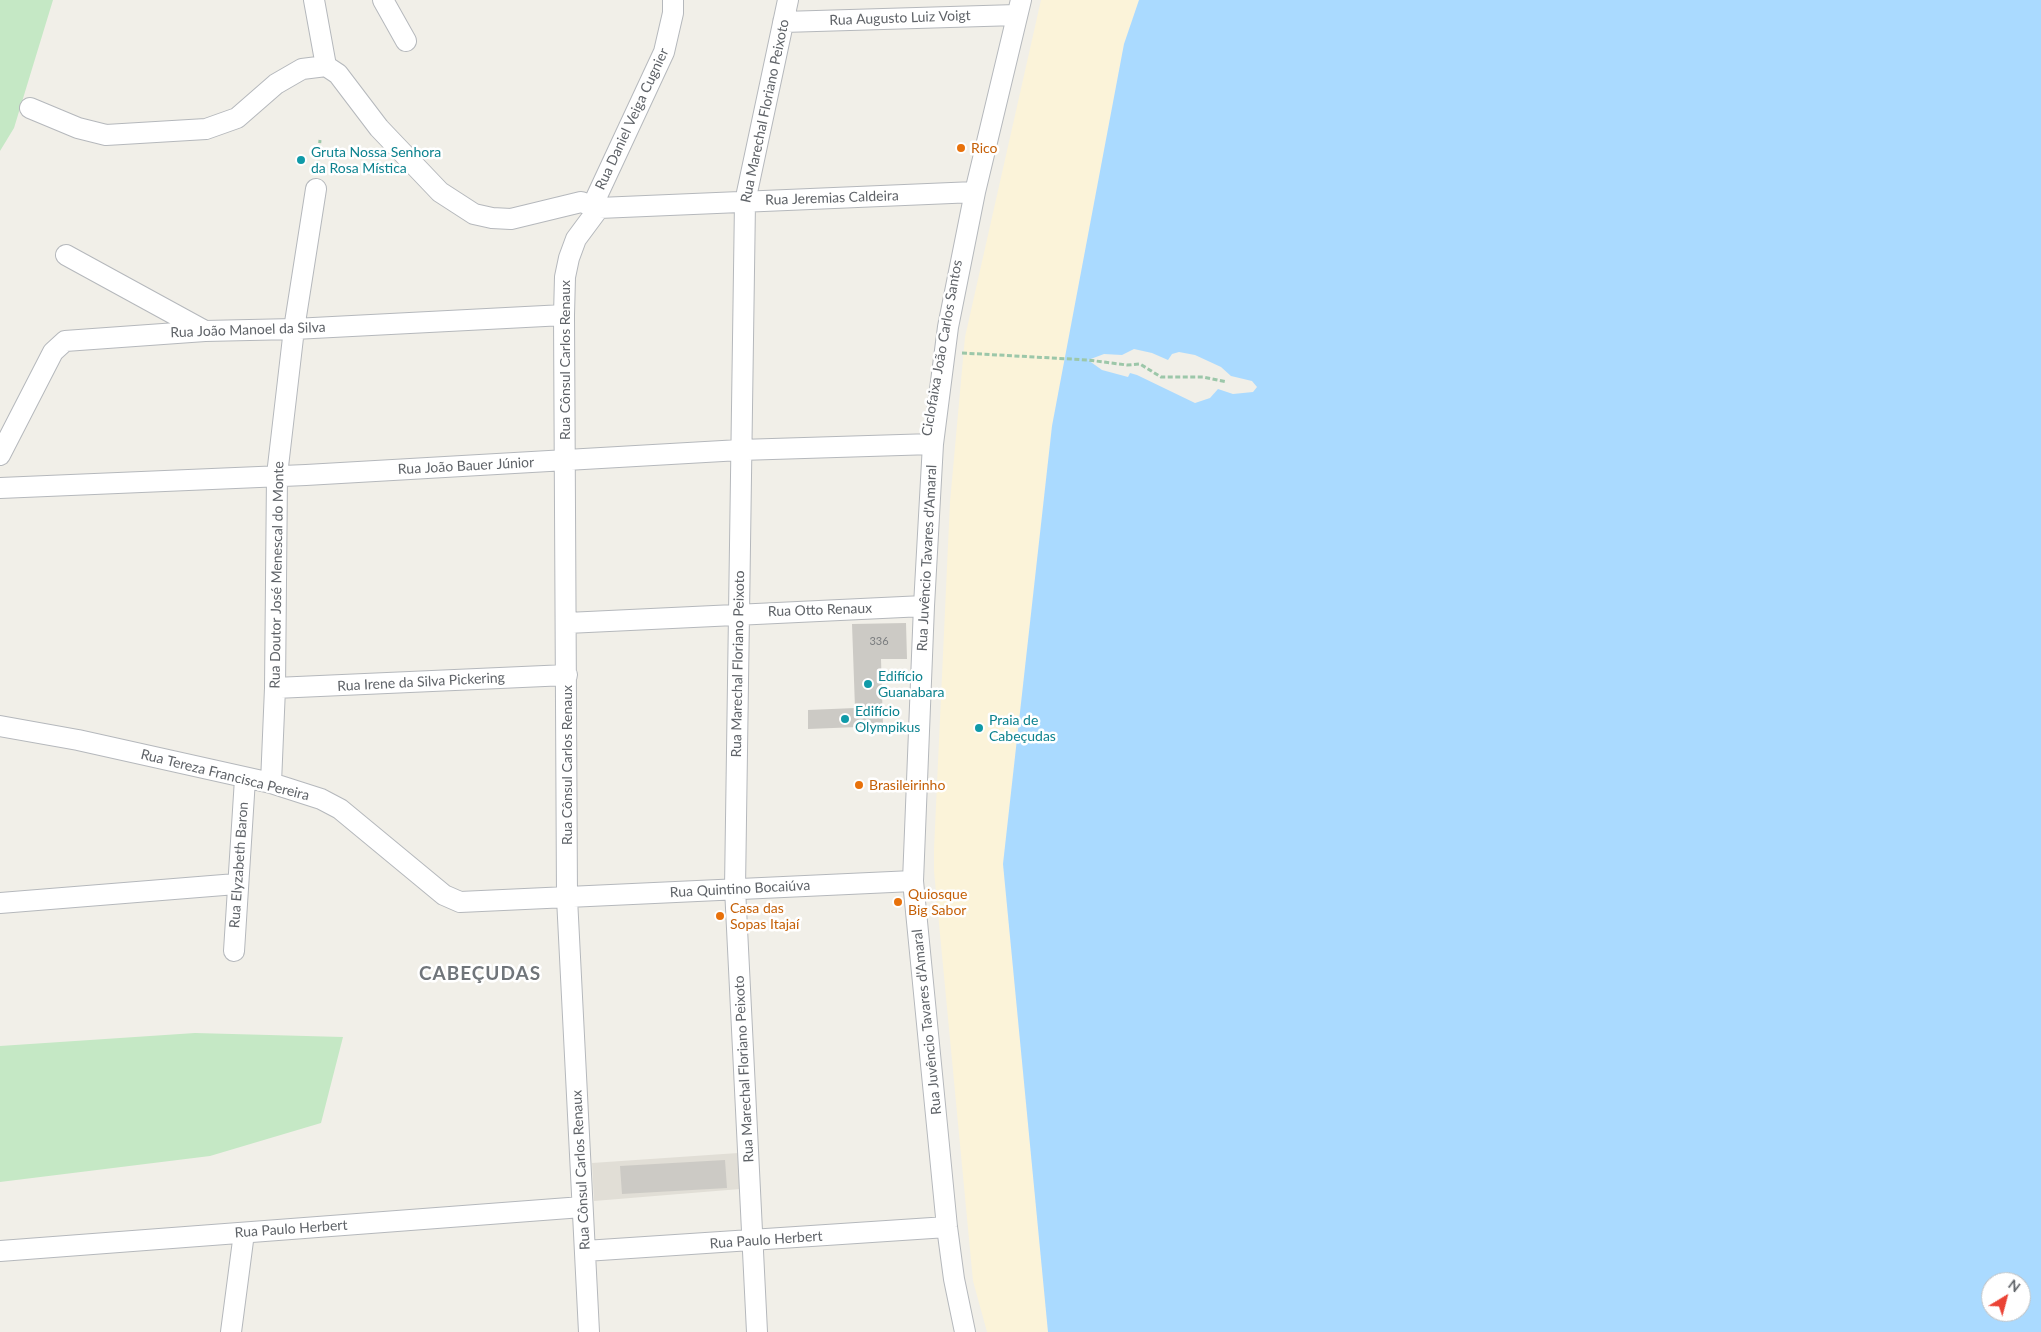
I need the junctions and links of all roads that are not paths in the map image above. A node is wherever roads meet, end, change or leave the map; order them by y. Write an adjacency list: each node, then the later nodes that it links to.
1 (314, 0): 8 (street)
2 (383, 0): 7 (street)
3 (674, 0): 13 (street, Rua Daniel Veiga Cugnier)
4 (788, 0): 6 (street, Rua Marechal Floriano Peixoto)
5 (1019, 7): 6 (street, Rua Augusto Luiz Voigt); 11 (street, Rua Juvêncio Tavares d'Amaral)
6 (783, 22): 12 (street, Rua Marechal Floriano Peixoto)
7 (406, 41)
8 (326, 66): 9 (street); 13 (street, Rua Jeremias Caldeira)
9 (30, 108)
10 (316, 188): 16 (street, Rua Doutor José Menescal do Monte)
11 (975, 192): 12 (street, Rua Jeremias Caldeira); 18 (street, Rua Juvêncio Tavares d'Amaral)
12 (744, 202): 13 (street, Rua Jeremias Caldeira); 19 (street, Rua Marechal Floriano Peixoto)
13 (599, 208): 15 (street, Rua Cônsul Carlos Renaux)
14 (66, 255): 17 (street)
15 (564, 315): 16 (street, Rua João Manoel da Silva); 21 (street, Rua Cônsul Carlos Renaux)
16 (294, 329): 17 (street, Rua João Manoel da Silva); 22 (street, Rua Doutor José Menescal do Monte)
17 (205, 331): 20 (street, Rua João Manoel da Silva)
18 (933, 444): 19 (street, Rua João Bauer Júnior); 24 (street, Rua Juvêncio Tavares d'Amaral)
19 (740, 450): 21 (street, Rua João Bauer Júnior); 25 (street, Rua Marechal Floriano Peixoto)
20 (0, 455)
21 (565, 461): 22 (street, Rua João Bauer Júnior); 26 (street, Rua Cônsul Carlos Renaux)
22 (277, 475): 23 (street, Rua João Bauer Júnior); 28 (street, Rua Doutor José Menescal do Monte)
23 (0, 488)
24 (924, 606): 25 (street, Rua Otto Renaux); 32 (street, Rua Juvêncio Tavares d'Amaral)
25 (738, 614): 26 (street, Rua Otto Renaux); 34 (street, Rua Marechal Floriano Peixoto)
26 (567, 623): 27 (street, Rua Cônsul Carlos Renaux)
27 (567, 676): 28 (street, Rua Irene da Silva Pickering); 35 (street, Rua Cônsul Carlos Renaux)
28 (275, 688): 31 (street, Rua Doutor José Menescal do Monte)
29 (0, 726): 30 (street, Rua Tereza Francisca Pereira)
30 (245, 779): 31 (street, Rua Tereza Francisca Pereira); 33 (street, Rua Elyzabeth Baron)
31 (271, 784): 35 (street, Rua Tereza Francisca Pereira)
32 (913, 881): 34 (street, Rua Quintino Bocaiúva); 39 (street, Rua Juvêncio Tavares d'Amaral)
33 (236, 884): 36 (street); 37 (street, Rua Elyzabeth Baron)
34 (735, 888): 35 (street, Rua Quintino Bocaiúva); 41 (street, Rua Marechal Floriano Peixoto)
35 (567, 898): 38 (street, Rua Cônsul Carlos Renaux)
36 (0, 903)
37 (234, 951)
38 (582, 1207): 40 (street, Rua Paulo Herbert); 43 (street, Rua Cônsul Carlos Renaux)
39 (947, 1227): 41 (street, Rua Paulo Herbert); 47 (street, Rua Juvêncio Tavares d'Amaral)
40 (244, 1233): 42 (street, Rua Paulo Herbert); 44 (street)
41 (753, 1240): 43 (street, Rua Paulo Herbert); 46 (street, Rua Marechal Floriano Peixoto)
42 (0, 1251)
43 (585, 1251): 45 (street, Rua Cônsul Carlos Renaux)
44 (231, 1332)
45 (589, 1332)
46 (757, 1332)
47 (965, 1332)

